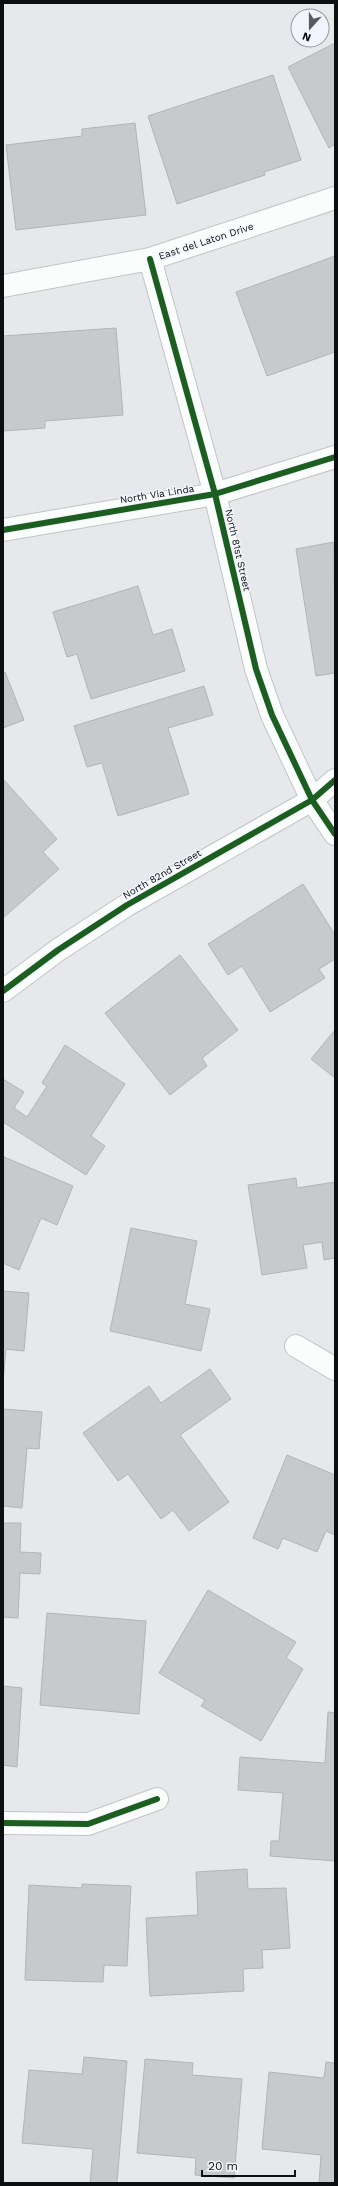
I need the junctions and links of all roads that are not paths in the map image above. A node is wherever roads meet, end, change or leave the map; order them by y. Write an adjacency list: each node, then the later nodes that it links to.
1 (335, 198): 2 (street, East del Laton Drive)
2 (150, 259): 3 (street, East del Laton Drive); 5 (street, North 81st Street)
3 (3, 286)
4 (335, 457): 5 (street, North Via Linda)
5 (214, 494): 6 (street, North Via Linda); 8 (street, North 81st Street)
6 (3, 530)
7 (335, 780): 8 (street, North 82nd Street)
8 (312, 800): 9 (street, North 81st Street); 10 (street, North 82nd Street)
9 (335, 834)
10 (3, 991)
11 (296, 1346): 12 (street)
12 (335, 1369)
13 (157, 1799): 14 (street)
14 (3, 1823)

